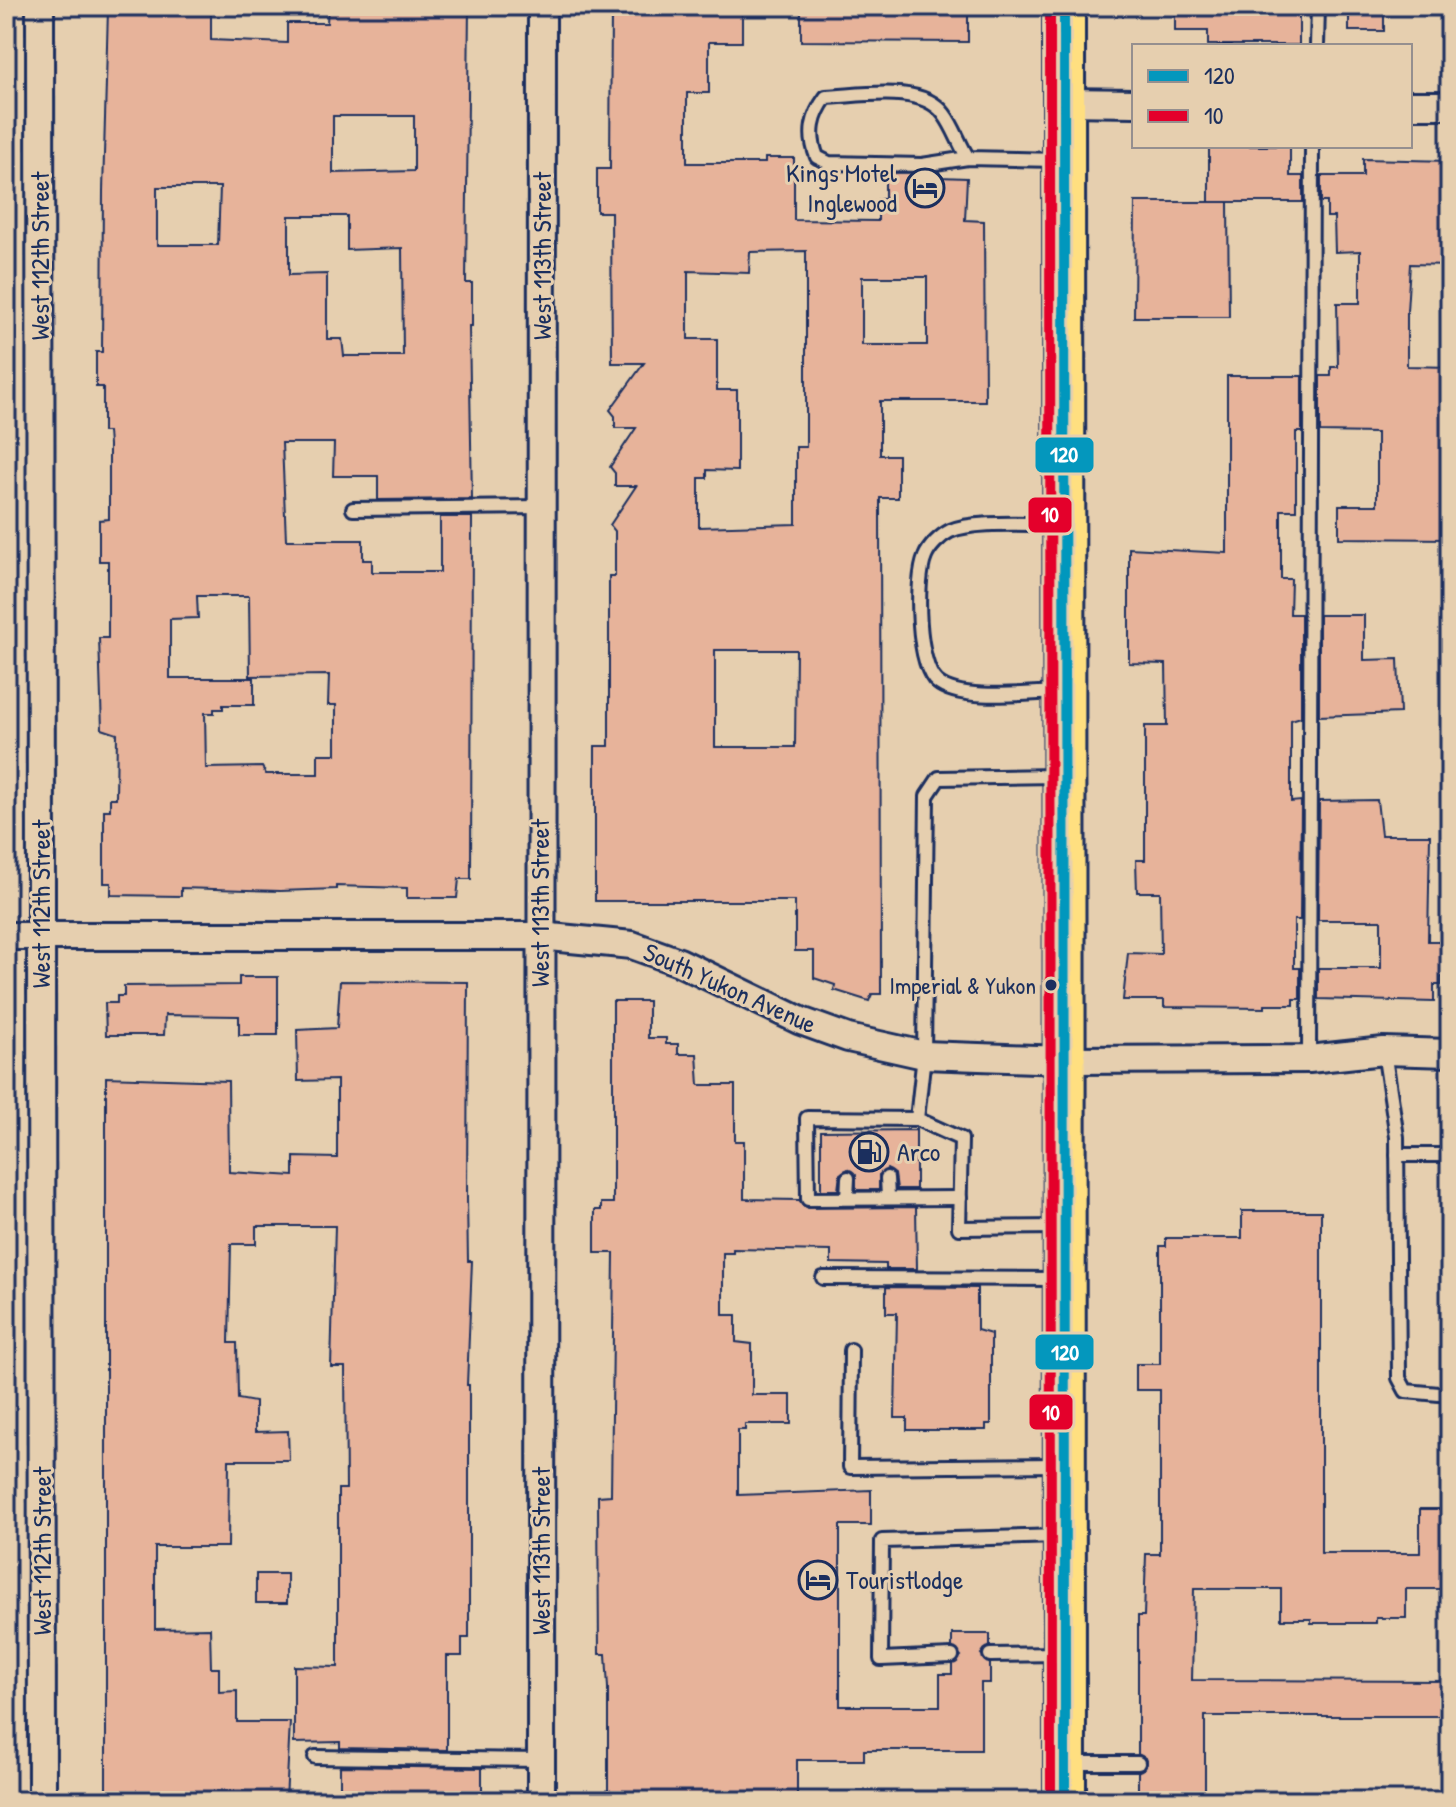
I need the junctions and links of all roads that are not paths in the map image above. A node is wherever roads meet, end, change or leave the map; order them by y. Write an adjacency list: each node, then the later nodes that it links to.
1 (40, 6): 18 (street, West 112th Street)
2 (542, 6): 13 (street, West 113th Street)
3 (1064, 6): 6 (main road)
4 (1318, 6): 5 (lane)
5 (1317, 44)
6 (1065, 102): 7 (street); 12 (main road)
7 (1132, 103)
8 (1412, 105): 9 (street)
9 (1450, 105)
10 (1312, 148): 24 (lane)
11 (968, 158): 11 (lane); 12 (lane)
12 (1065, 160): 15 (main road)
13 (541, 507): 14 (lane); 20 (street, West 113th Street)
14 (353, 509)
15 (1065, 524): 16 (main road); 16 (lane)
16 (1065, 692): 17 (main road)
17 (1065, 776): 23 (lane); 25 (main road)
18 (41, 935): 19 (street, South Yukon Avenue); 20 (street, South Yukon Avenue); 48 (street, West 112th Street)
19 (6, 936)
20 (540, 936): 23 (street, South Yukon Avenue); 45 (street, West 113th Street)
21 (1384, 1051): 22 (street, South Yukon Avenue); 24 (street, South Yukon Avenue); 27 (lane)
22 (1450, 1053)
23 (924, 1055): 25 (street, South Yukon Avenue); 26 (lane)
24 (1309, 1059): 25 (street, South Yukon Avenue)
25 (1065, 1060): 34 (main road)
26 (917, 1119): 32 (lane); 33 (lane)
27 (1397, 1155): 28 (lane); 38 (lane)
28 (1450, 1155)
29 (848, 1178): 32 (lane)
30 (887, 1178): 31 (lane)
31 (888, 1197): 32 (lane); 33 (lane)
32 (847, 1198)
33 (960, 1198): 34 (lane)
34 (1065, 1227): 36 (main road)
35 (823, 1278): 36 (lane)
36 (1065, 1279): 39 (main road)
37 (851, 1350): 39 (lane)
38 (1450, 1395)
39 (1065, 1465): 40 (main road)
40 (1065, 1536): 41 (main road); 43 (lane)
41 (1065, 1654): 42 (lane); 47 (main road)
42 (990, 1655)
43 (952, 1656)
44 (315, 1757): 45 (lane)
45 (541, 1760): 49 (street, West 113th Street)
46 (1138, 1763): 47 (lane)
47 (1065, 1782)
48 (42, 1801)
49 (541, 1801)

